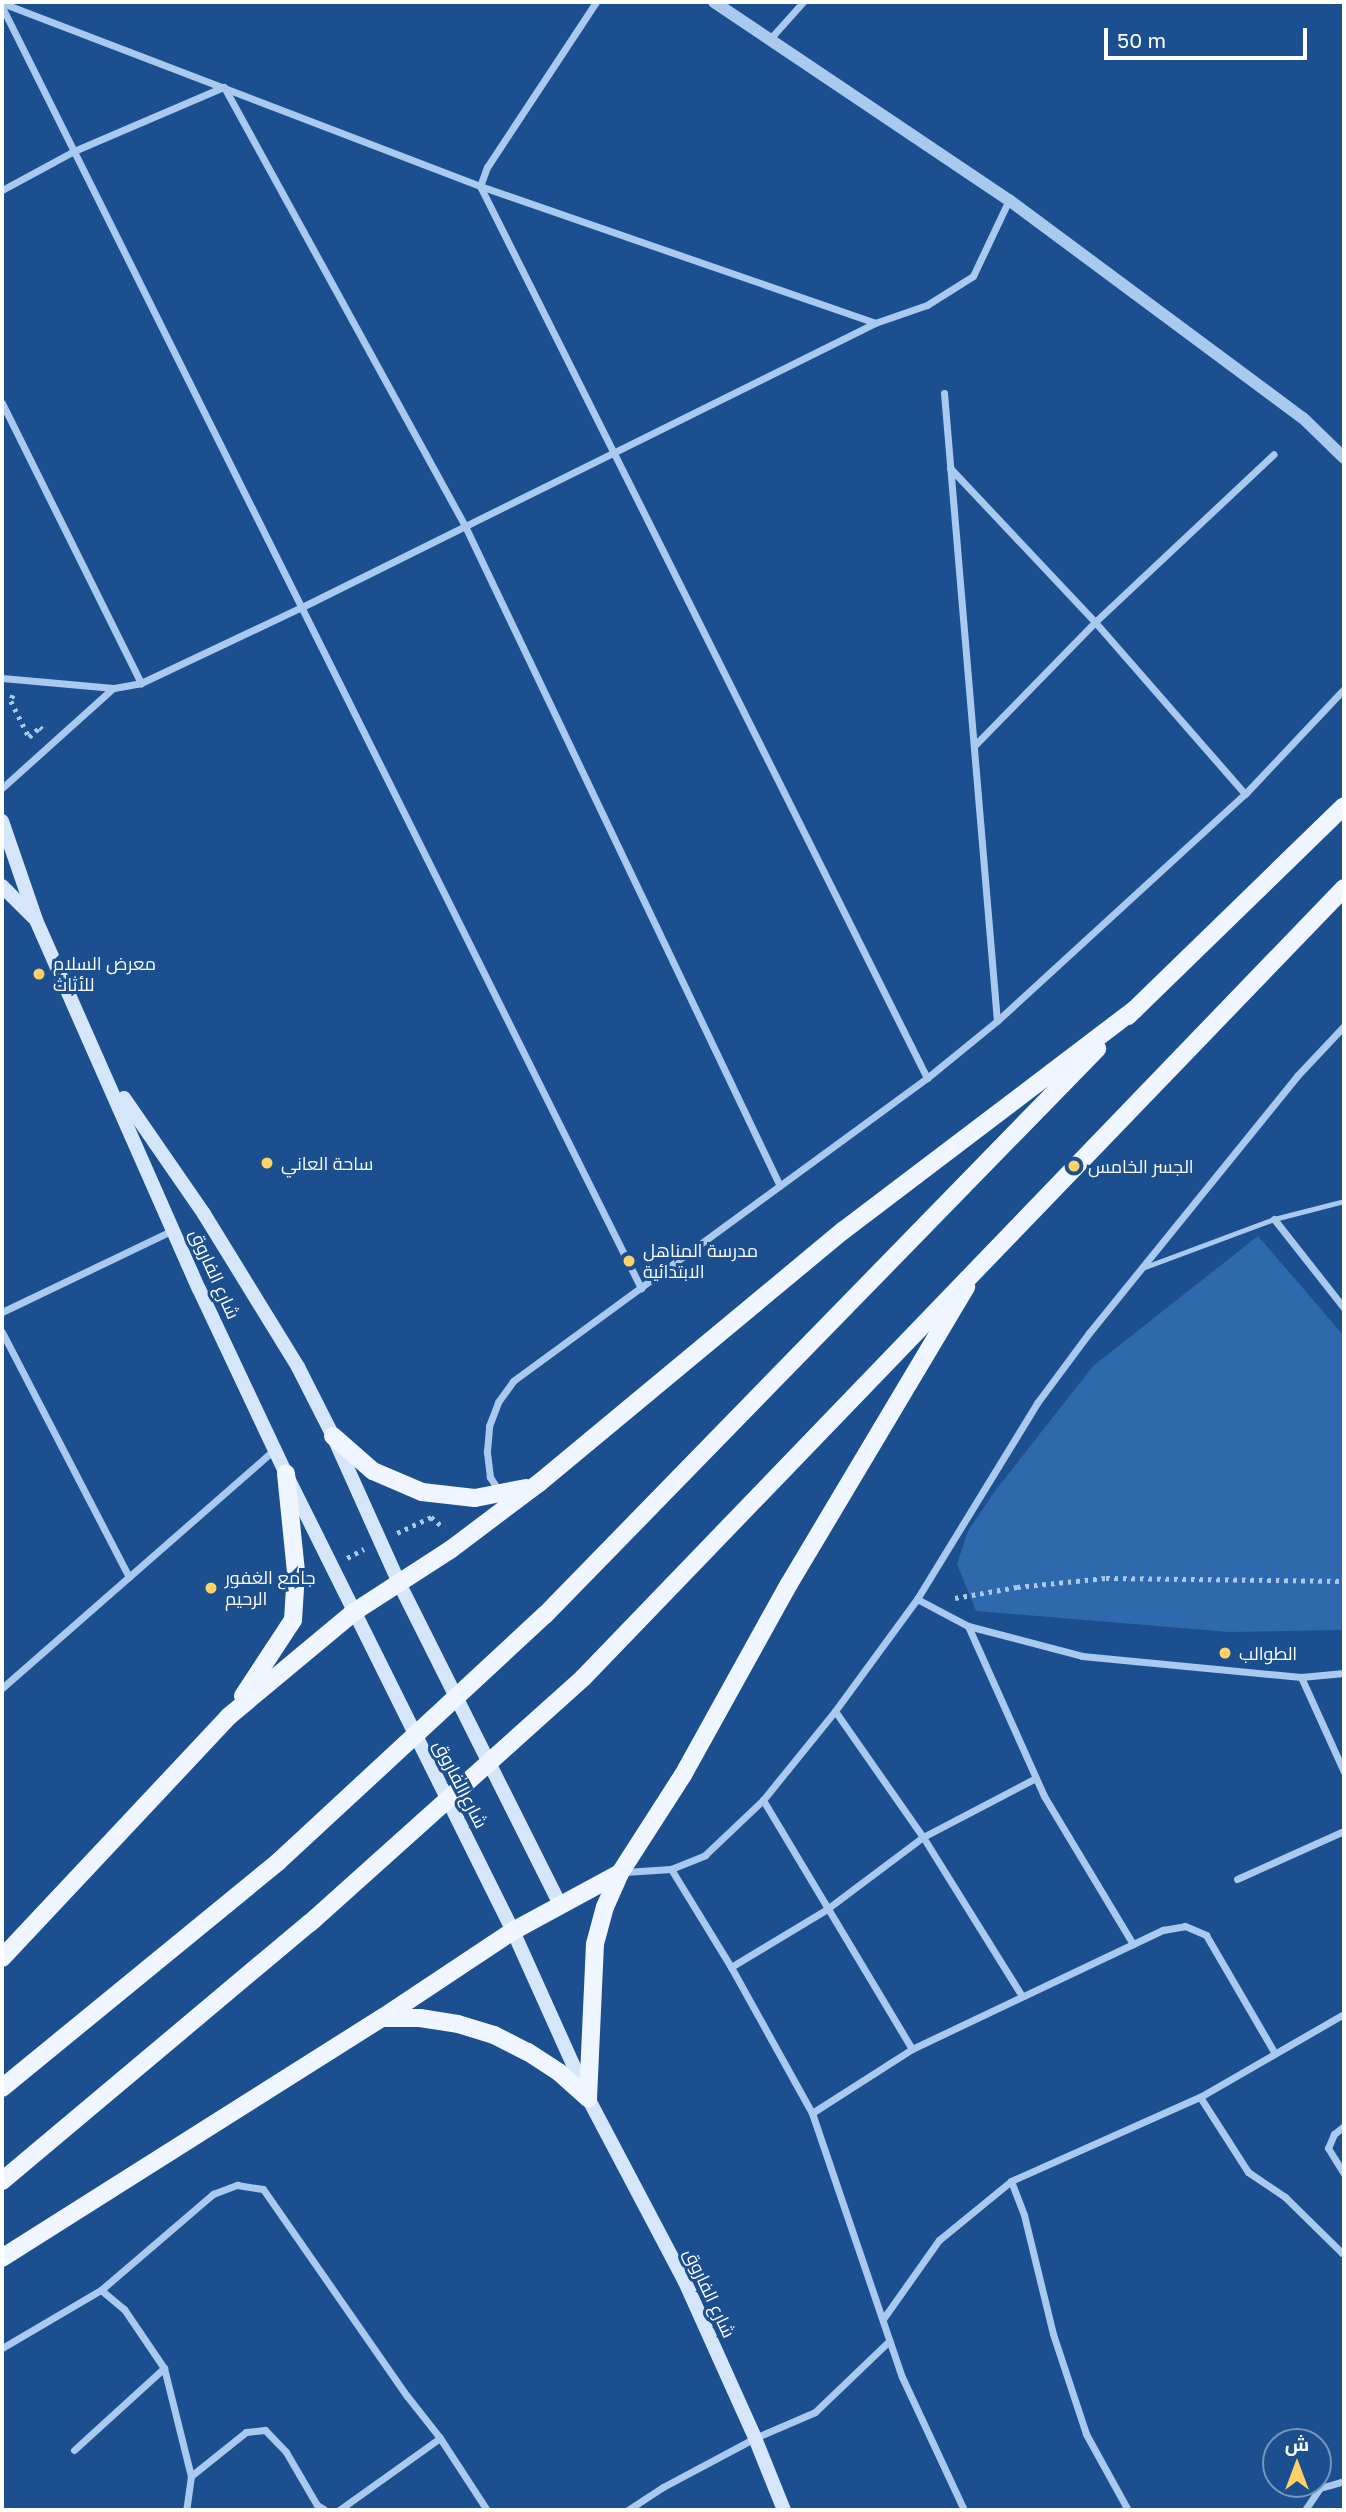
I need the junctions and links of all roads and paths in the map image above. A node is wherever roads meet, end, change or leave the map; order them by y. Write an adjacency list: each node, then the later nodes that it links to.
1 (596, 2): 8 (street)
2 (713, 2): 5 (street)
3 (803, 2): 5 (street)
4 (2, 5): 6 (street); 7 (street)
5 (769, 40): 10 (street)
6 (224, 87): 7 (street); 8 (street); 18 (street)
7 (75, 151): 9 (street); 19 (street)
8 (480, 186): 11 (street); 14 (street)
9 (2, 190)
10 (1009, 200): 11 (street); 16 (street)
11 (875, 323): 14 (street)
12 (944, 393): 17 (street)
13 (2, 403): 23 (street)
14 (613, 452): 18 (street); 39 (street)
15 (1274, 454): 20 (street)
16 (1344, 457)
17 (950, 468): 20 (street); 27 (street)
18 (465, 526): 19 (street); 40 (street)
19 (302, 607): 23 (street); 46 (street)
20 (1095, 622): 27 (street); 29 (street)
21 (2, 678): 22 (street)
22 (19, 680): 24 (street); 26 (path)
23 (141, 683): 24 (street)
24 (114, 688): 26 (street)
25 (1344, 689): 29 (street)
26 (51, 741): 28 (street)
27 (974, 746): 36 (street)
28 (2, 788)
29 (1245, 794): 36 (street)
30 (1344, 806): 35 (main road)
31 (2, 821): 34 (main road, شارع الفاروق)
32 (2, 886): 34 (main road, شارع الفاروق)
33 (1344, 888): 44 (main road)
34 (36, 920): 38 (main road, شارع الفاروق)
35 (1135, 1009): 53 (main road); 85 (main road, bridge)
36 (998, 1021): 39 (street)
37 (1344, 1026): 45 (street)
38 (107, 1073): 43 (main road, شارع الفاروق); 50 (main road, شارع الفاروق)
39 (927, 1078): 40 (street)
40 (780, 1186): 46 (street)
41 (1344, 1201): 42 (lane)
42 (1274, 1219): 45 (lane); 47 (street)
43 (173, 1229): 48 (street); 51 (main road, شارع الفاروق)
44 (976, 1267): 72 (main road); 91 (main road, bridge)
45 (1145, 1267): 58 (street)
46 (641, 1288): 54 (street)
47 (1344, 1308)
48 (2, 1312)
49 (2, 1332): 55 (street)
50 (333, 1436): 54 (main road); 57 (main road, شارع الفاروق)
51 (274, 1449): 52 (main road, شارع الفاروق); 55 (street)
52 (286, 1474): 59 (main road, شارع الفاروق); 65 (main road)
53 (539, 1483): 54 (main road); 57 (main road)
54 (501, 1495)
55 (129, 1577): 63 (street)
56 (1344, 1581): 58 (path)
57 (399, 1583): 59 (main road); 74 (main road, شارع الفاروق)
58 (917, 1599): 60 (street); 64 (street)
59 (354, 1612): 65 (main road); 76 (main road, شارع الفاروق)
60 (968, 1626): 62 (street); 67 (street)
61 (1344, 1673): 62 (street)
62 (1301, 1677): 66 (street)
63 (2, 1688)
64 (835, 1711): 68 (street); 70 (street)
65 (228, 1717): 78 (main road)
66 (1344, 1772)
67 (1036, 1778): 70 (street); 77 (street)
68 (763, 1800): 71 (street); 75 (street)
69 (1344, 1831): 73 (street)
70 (923, 1837): 75 (street); 80 (street)
71 (671, 1870): 72 (street); 79 (street)
72 (620, 1873): 74 (main road); 87 (main road)
73 (1237, 1878)
74 (560, 1905): 76 (main road)
75 (827, 1909): 79 (street); 83 (street)
76 (513, 1931): 82 (main road); 87 (main road, شارع الفاروق)
77 (1133, 1944): 80 (street); 84 (street)
78 (2, 1958)
79 (731, 1967): 88 (street)
80 (1022, 1996): 83 (street)
81 (1344, 2014): 84 (street)
82 (383, 2018): 87 (main road); 94 (main road)
83 (912, 2049): 88 (street)
84 (1274, 2052): 86 (street)
85 (2, 2088)
86 (1200, 2097): 92 (street); 93 (street)
87 (588, 2098): 101 (main road, شارع الفاروق)
88 (812, 2113): 96 (street)
89 (1344, 2126): 90 (street)
90 (1344, 2174)
91 (2, 2181)
92 (1011, 2181): 96 (street); 112 (street)
93 (1343, 2253)
94 (2, 2258)
95 (101, 2290): 98 (street); 99 (street); 100 (street)
96 (883, 2319): 97 (street)
97 (889, 2341): 101 (street); 111 (street)
98 (2, 2348)
99 (164, 2368): 102 (street); 103 (street)
100 (440, 2438): 107 (street); 108 (street)
101 (755, 2438): 109 (street); 110 (main road, شارع الفاروق)
102 (74, 2450)
103 (191, 2476): 105 (street); 106 (street)
104 (1344, 2481): 113 (street)
105 (186, 2510)
106 (324, 2510)
107 (339, 2510)
108 (487, 2510)
109 (628, 2510)
110 (784, 2510)
111 (964, 2510)
112 (1128, 2510)
113 (1306, 2510)

